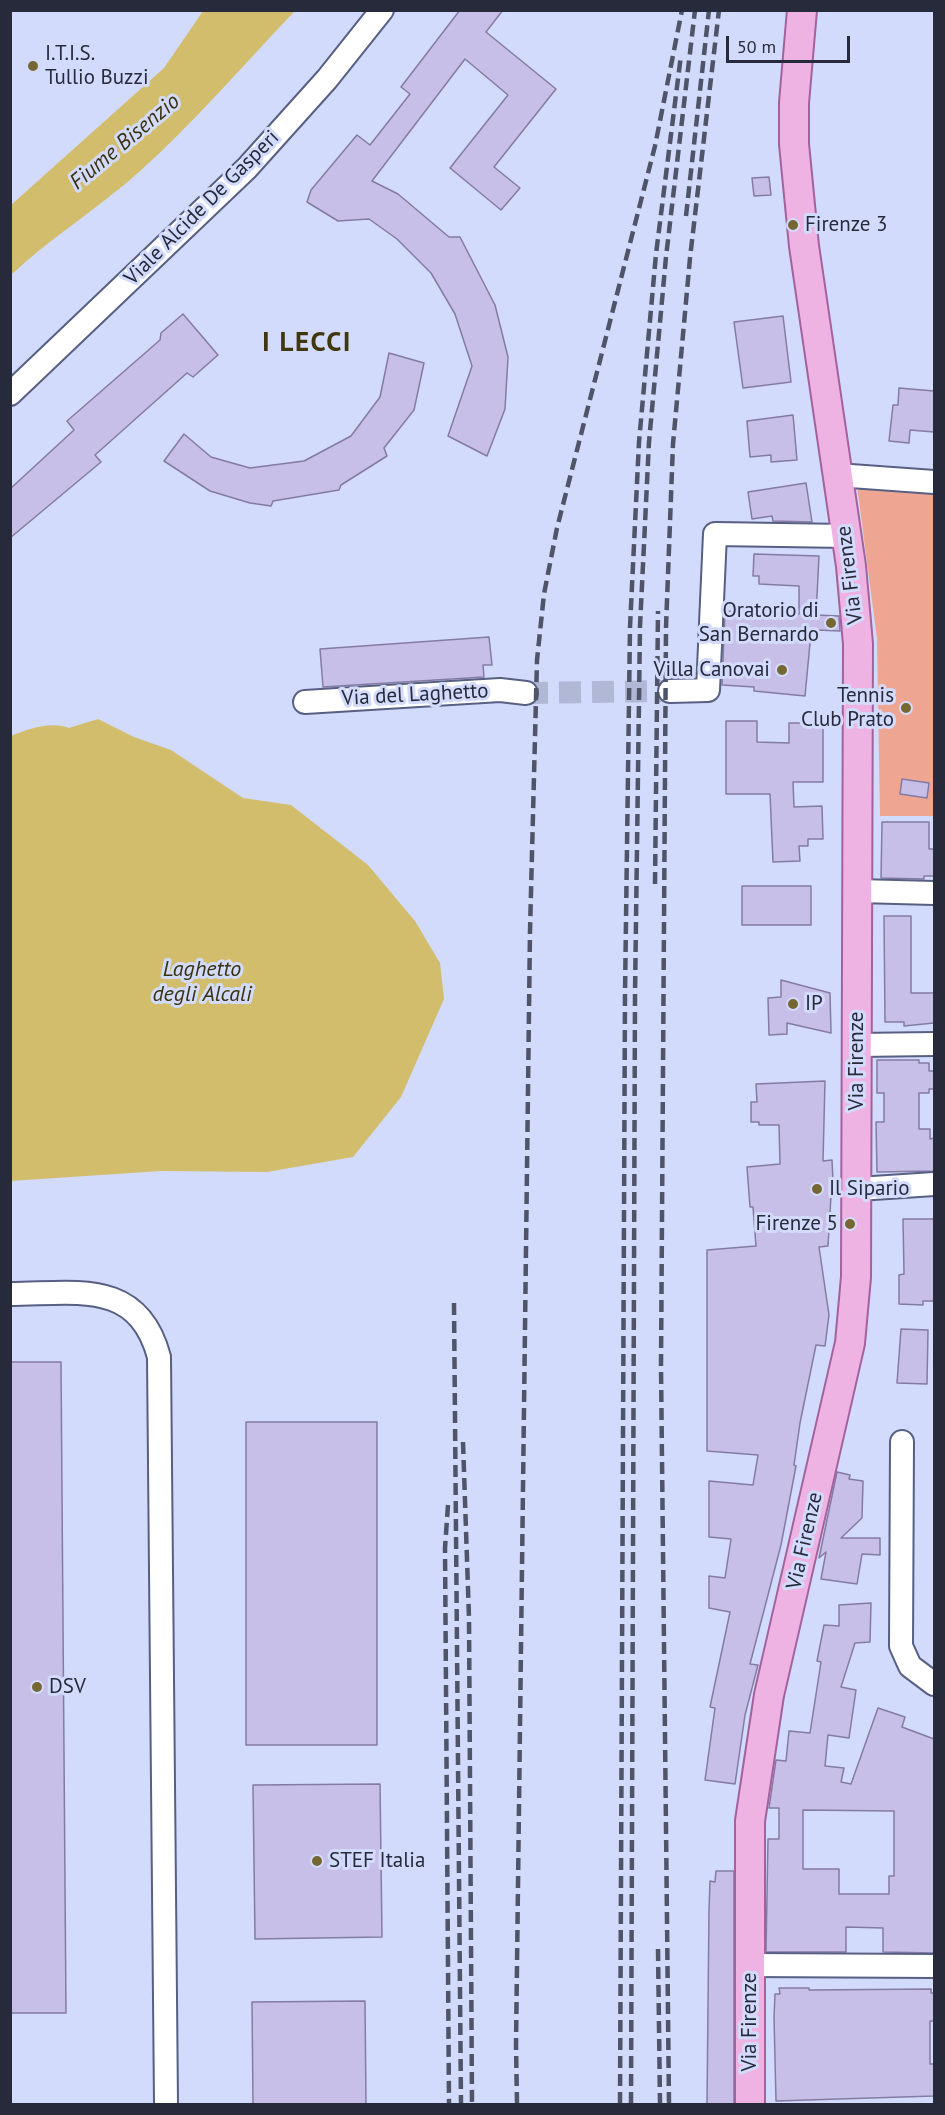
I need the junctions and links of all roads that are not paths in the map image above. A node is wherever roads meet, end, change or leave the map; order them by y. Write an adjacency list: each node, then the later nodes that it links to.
1 (382, 10): 3 (street, Viale Alcide De Gasperi)
2 (802, 10): 4 (main road, Via Firenze)
3 (10, 394)
4 (837, 475): 5 (street); 6 (main road, Via Firenze)
5 (934, 482)
6 (847, 536): 7 (street); 10 (main road, Via Firenze)
7 (670, 691)
8 (526, 693): 9 (street, Via del Laghetto)
9 (305, 702)
10 (858, 891): 11 (street); 13 (main road, Via Firenze)
11 (934, 893)
12 (934, 1044): 13 (street)
13 (857, 1045): 15 (main road, Via Firenze)
14 (934, 1184): 15 (street)
15 (858, 1189): 19 (main road, Via Firenze)
16 (10, 1293): 21 (street)
17 (902, 1442): 18 (street)
18 (934, 1684)
19 (750, 1965): 20 (street); 22 (main road, Via Firenze)
20 (934, 1966)
21 (166, 2104)
22 (750, 2104)

